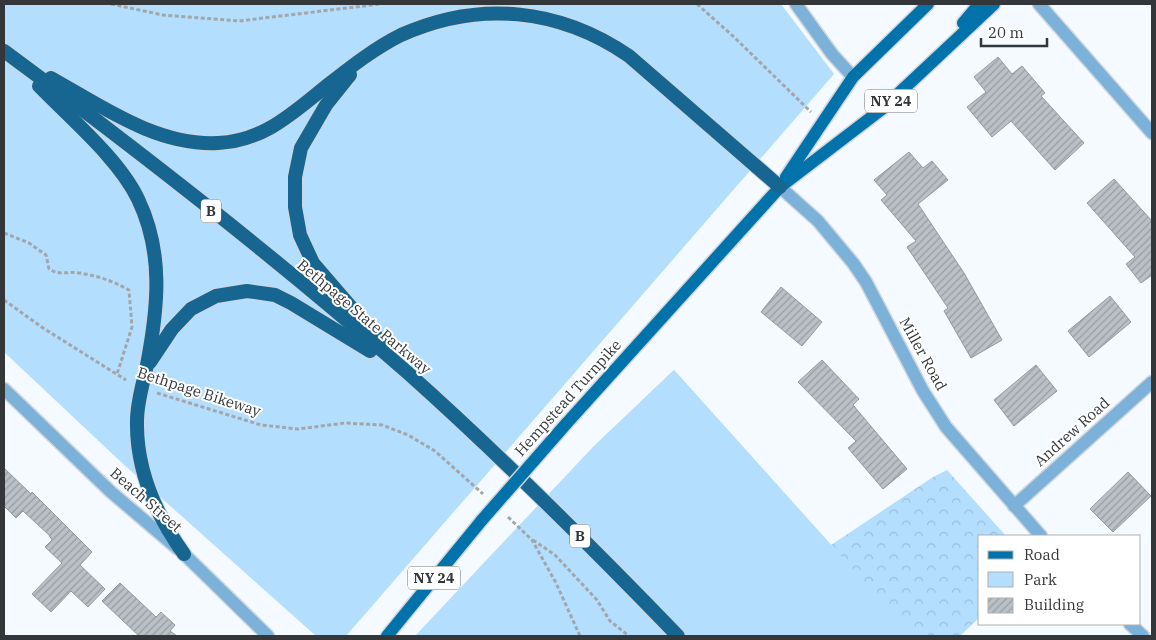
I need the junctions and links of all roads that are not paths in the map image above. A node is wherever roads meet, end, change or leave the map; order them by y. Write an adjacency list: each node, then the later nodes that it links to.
1 (796, 4): 9 (street)
2 (928, 4): 9 (main road, Hempstead Turnpike / NY 24)
3 (979, 4): 8 (main road)
4 (994, 4): 8 (main road, Hempstead Turnpike / NY 24)
5 (1038, 4): 10 (street)
6 (6, 53): 7 (highway); 12 (highway); 13 (highway, Bethpage State Parkway / B)
7 (367, 55): 11 (highway); 13 (highway)
8 (930, 63): 11 (main road, Hempstead Turnpike / NY 24)
9 (853, 77): 11 (main road, Hempstead Turnpike / NY 24)
10 (1152, 133)
11 (780, 187): 16 (street, Miller Road); 21 (main road, Hempstead Turnpike / NY 24, bridge)
12 (146, 367): 13 (highway); 18 (highway)
13 (407, 373): 22 (highway, Bethpage State Parkway / B)
14 (1152, 382): 16 (street, Andrew Road)
15 (4, 389): 18 (street, Beach Street)
16 (1014, 506): 17 (street, Miller Road)
17 (1040, 535)
18 (184, 554): 20 (street, Beach Street)
19 (1131, 625): 23 (street)
20 (268, 636)
21 (387, 636)
22 (678, 636)
23 (1143, 636)

